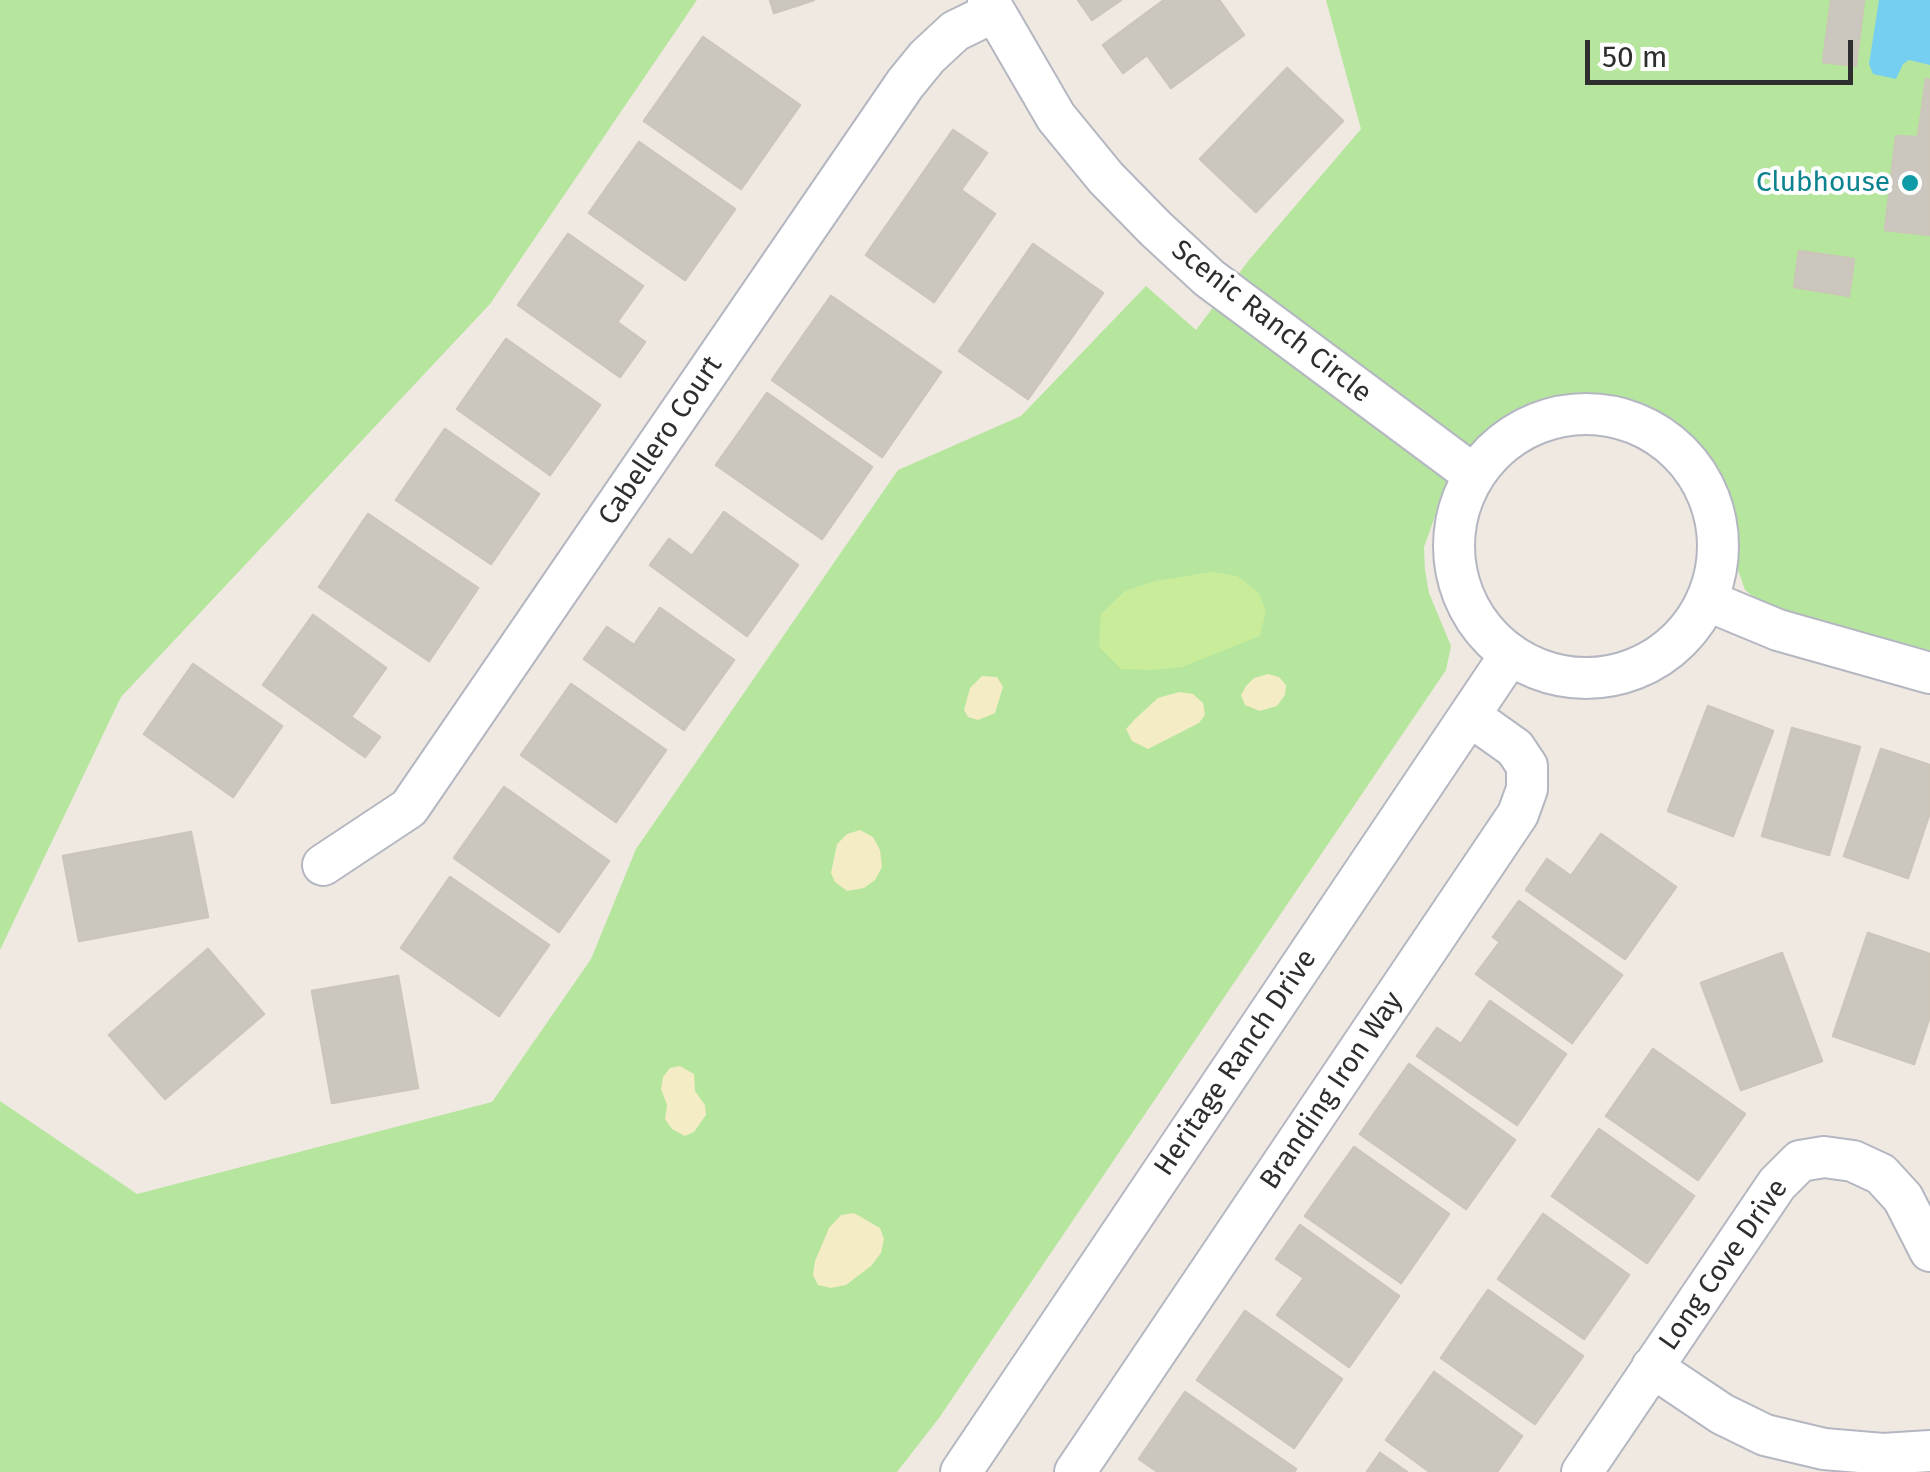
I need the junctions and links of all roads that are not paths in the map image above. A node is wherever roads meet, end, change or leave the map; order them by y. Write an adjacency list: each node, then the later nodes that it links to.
1 (991, 6): 2 (street, Scenic Ranch Circle); 7 (street, Cabellero Court)
2 (1474, 476): 3 (street); 4 (street)
3 (1708, 601): 4 (street); 5 (street)
4 (1510, 655): 6 (street, Heritage Ranch Drive)
5 (1930, 673)
6 (1470, 716): 11 (street, Heritage Ranch Drive); 12 (street, Branding Iron Way)
7 (323, 865)
8 (1930, 1251): 9 (street, Long Cove Drive)
9 (1652, 1367): 10 (street, Long Cove Drive); 13 (street, Long Cove Drive)
10 (1930, 1451)
11 (961, 1472)
12 (1075, 1472)
13 (1582, 1472)

